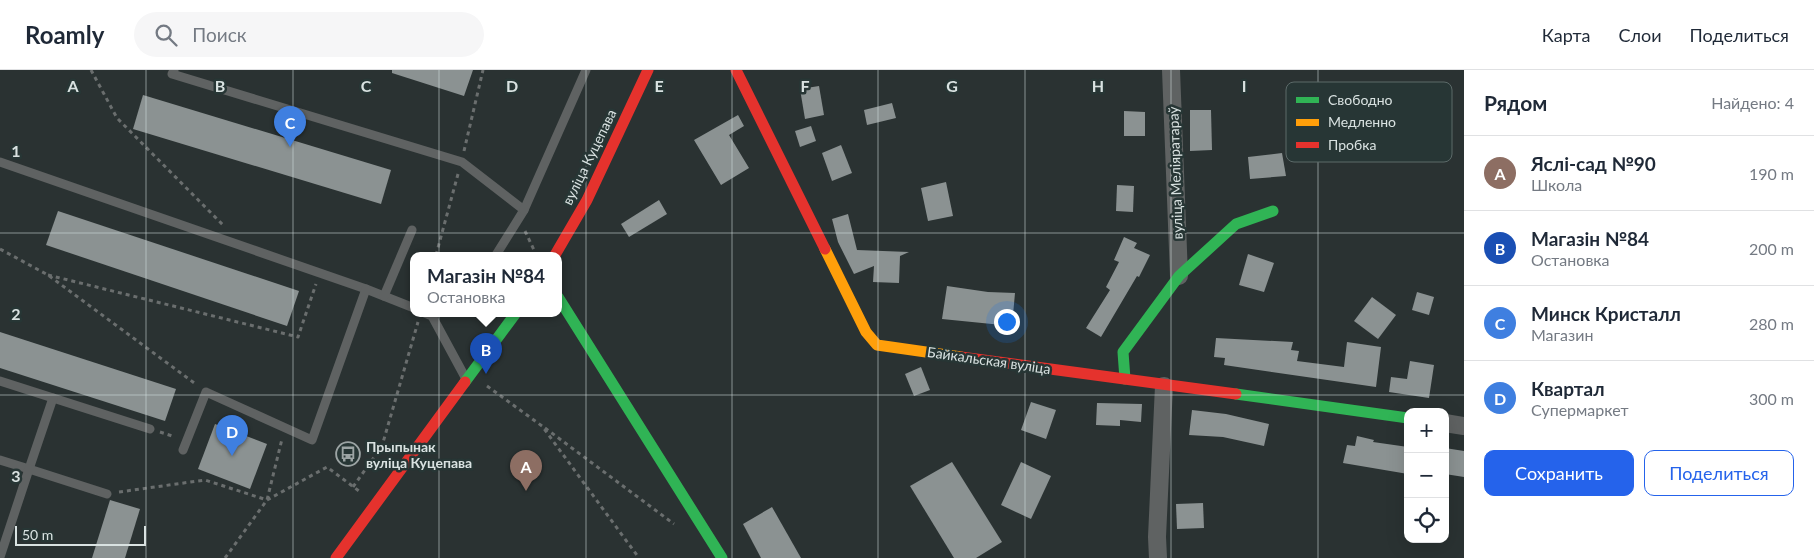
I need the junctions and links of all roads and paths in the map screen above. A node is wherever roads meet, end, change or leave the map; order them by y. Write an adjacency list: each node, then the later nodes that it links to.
1 (92, 70): 10 (path)
2 (174, 70): 9 (lane)
3 (648, 70): 15 (street, вуліца Куцепава)
4 (736, 70): 27 (street, Байкальская вуліца)
5 (1171, 70): 18 (street, вуліца Меліяратараў)
6 (583, 71): 9 (lane)
7 (0, 162): 16 (lane)
8 (1273, 211): 18 (street)
9 (521, 213): 13 (lane); 14 (path)
10 (224, 226)
11 (412, 230): 20 (lane)
12 (0, 249): 17 (path)
13 (498, 252)
14 (535, 252)
15 (557, 252)
16 (320, 273): 17 (path); 19 (lane)
17 (48, 276): 30 (path)
18 (1179, 276): 27 (street)
19 (366, 289): 20 (lane); 36 (lane)
20 (384, 296): 22 (lane)
21 (562, 302): 51 (street)
22 (410, 306)
23 (420, 317): 42 (path)
24 (433, 317): 26 (lane)
25 (513, 317): 26 (street)
26 (469, 377): 34 (path); 45 (street)
27 (1125, 379): 29 (street, Байкальская вуліца)
28 (0, 381): 31 (lane)
29 (1164, 386): 32 (street, Байкальская вуліца); 52 (street)
30 (206, 392): 36 (lane); 38 (lane)
31 (53, 398): 37 (lane); 41 (lane)
32 (1404, 417)
33 (1449, 424): 35 (street)
34 (542, 426): 46 (path); 50 (path)
35 (1464, 426)
36 (284, 427): 44 (path)
37 (150, 429): 38 (path)
38 (187, 441): 39 (lane)
39 (183, 450)
40 (0, 460): 41 (lane)
41 (30, 469): 43 (lane); 47 (lane)
42 (353, 486): 44 (path); 45 (path)
43 (107, 494): 44 (path)
44 (267, 500): 48 (path)
45 (376, 504): 49 (street)
46 (682, 529)
47 (0, 557)
48 (225, 558)
49 (336, 558)
50 (639, 558)
51 (722, 558)
52 (1158, 558)

